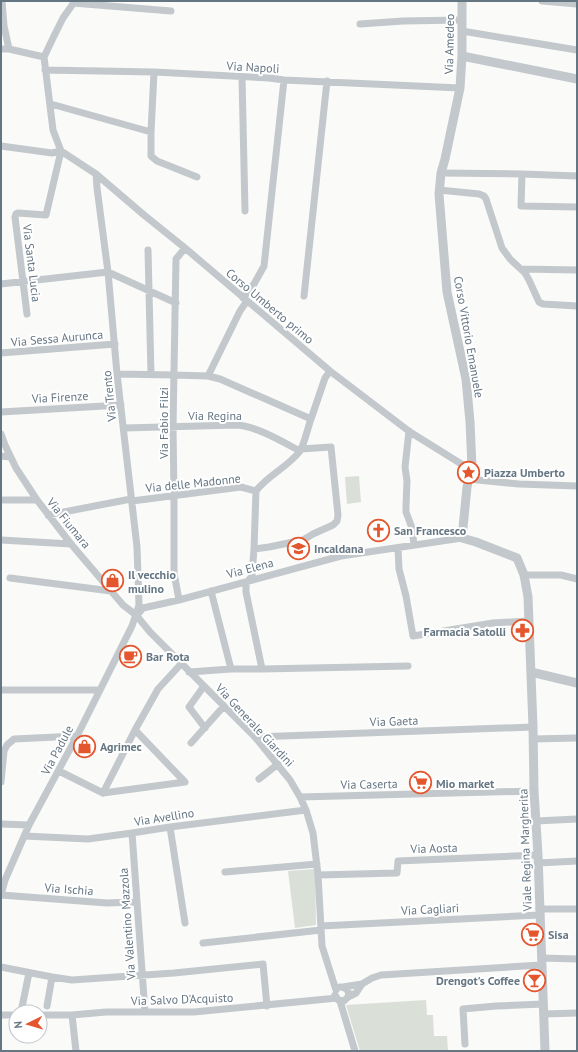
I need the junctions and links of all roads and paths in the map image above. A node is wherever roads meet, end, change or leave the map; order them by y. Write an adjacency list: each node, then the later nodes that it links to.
1 (2, 1): 11 (street)
2 (462, 1): 7 (street, Via Amedeo)
3 (542, 1): 5 (street)
4 (74, 2): 6 (street); 14 (street)
5 (577, 4)
6 (171, 11)
7 (462, 20): 8 (street); 9 (street, Via Amedeo)
8 (360, 24)
9 (462, 31): 12 (street); 13 (street, Via Amedeo)
10 (1, 49): 11 (street)
11 (9, 49): 14 (street)
12 (577, 50)
13 (462, 56): 18 (street); 21 (street, Via Amedeo)
14 (44, 57): 15 (street)
15 (45, 70): 16 (street, Via Napoli); 22 (street)
16 (154, 72): 17 (street, Via Napoli); 23 (street)
17 (242, 77): 19 (street, Via Napoli); 33 (street)
18 (577, 79)
19 (284, 80): 20 (street, Via Napoli); 43 (street)
20 (327, 81): 21 (street, Via Napoli); 42 (street)
21 (460, 88): 27 (street, Corso Vittorio Emanuele)
22 (51, 104): 23 (street); 25 (street)
23 (151, 132): 30 (street)
24 (1, 146): 25 (street)
25 (61, 151): 26 (street, Corso Umberto primo); 39 (street, Via Santa Lucia)
26 (96, 174): 34 (street, Corso Umberto primo); 38 (street, Via Trento)
27 (441, 174): 28 (street); 31 (street, Corso Vittorio Emanuele)
28 (522, 174): 29 (street); 32 (street)
29 (577, 176)
30 (197, 177)
31 (439, 190): 36 (street); 64 (street, Corso Vittorio Emanuele)
32 (577, 207)
33 (245, 211)
34 (185, 248): 43 (street, Corso Umberto primo); 44 (street, Via Fabio Filzi)
35 (148, 250): 41 (street)
36 (521, 269): 37 (street); 45 (street)
37 (577, 270)
38 (108, 272): 39 (street); 41 (street); 47 (street, Via Trento)
39 (23, 281): 40 (street); 46 (street, Via Santa Lucia)
40 (1, 284)
41 (149, 291): 44 (street); 51 (street)
42 (304, 296)
43 (245, 299): 49 (street, Corso Umberto primo); 53 (street)
44 (176, 303): 52 (street, Via Fabio Filzi)
45 (577, 306)
46 (27, 314)
47 (115, 344): 48 (street, Via Sessa Aurunca); 50 (street, Via Trento)
48 (1, 354)
49 (330, 371): 56 (street); 59 (street, Corso Umberto primo)
50 (117, 374): 51 (street); 54 (street, Via Trento)
51 (151, 374): 52 (street)
52 (174, 375): 53 (street); 57 (street, Via Fabio Filzi)
53 (208, 376): 56 (street)
54 (121, 405): 55 (street, Via Firenze); 58 (street, Via Trento)
55 (1, 412)
56 (311, 419): 61 (street)
57 (173, 427): 58 (street, Via Regina); 61 (street, Via Regina); 67 (street, Via Fabio Filzi)
58 (124, 428): 70 (street, Via Trento)
59 (409, 431): 64 (street, Corso Umberto primo); 75 (street)
60 (1, 434): 63 (street, Via Fiumara)
61 (301, 450): 66 (street); 77 (street)
62 (1, 456): 63 (street)
63 (10, 457): 69 (street, Via Fiumara)
64 (469, 476): 65 (street); 72 (street, Corso Vittorio Emanuele)
65 (577, 486)
66 (256, 491): 67 (street, Via delle Madonne); 77 (street)
67 (174, 495): 70 (street, Via delle Madonne); 84 (street, Via Fabio Filzi)
68 (1, 500): 69 (street)
69 (37, 500): 71 (street, Via Fiumara)
70 (131, 500): 71 (street, Via delle Madonne); 85 (street, Via Trento)
71 (48, 515): 74 (street, Via Fiumara)
72 (462, 538): 75 (street, Via Elena); 78 (street, Via Elena)
73 (1, 540): 74 (street)
74 (71, 544): 82 (street, Via Fiumara)
75 (414, 545): 76 (street, Via Elena)
76 (398, 548): 81 (street, Via Elena); 86 (street)
77 (254, 549): 81 (street)
78 (524, 574): 80 (street); 86 (street, Via Elena)
79 (10, 578): 82 (street)
80 (577, 579)
81 (249, 580): 83 (street, Via Elena); 90 (street)
82 (111, 591): 85 (street, Via Fiumara)
83 (211, 591): 84 (street, Via Elena); 89 (street)
84 (178, 600): 85 (street, Via Elena)
85 (136, 615): 87 (street, Via Generale Giardini); 96 (street, Via Padule)
86 (529, 620): 92 (street, Via Elena)
87 (181, 664): 91 (street, Via Generale Giardini); 100 (street)
88 (408, 666): 90 (street)
89 (231, 669): 90 (street); 91 (street)
90 (262, 669)
91 (190, 672): 94 (street, Via Generale Giardini)
92 (531, 672): 93 (street); 98 (street, Viale Regina Margherita)
93 (577, 683)
94 (204, 686): 97 (street, Via Generale Giardini); 99 (street)
95 (1, 690): 96 (street)
96 (100, 690): 101 (street, Via Padule)
97 (224, 706): 99 (street); 102 (street, Via Generale Giardini)
98 (533, 727): 102 (street, Via Gaeta); 104 (street, Viale Regina Margherita)
99 (205, 728): 105 (street)
100 (135, 730): 111 (street); 111 (street)
101 (77, 736): 107 (street, Via Padule); 109 (street)
102 (255, 737): 106 (street, Via Generale Giardini)
103 (577, 738): 104 (street)
104 (533, 739): 110 (street, Viale Regina Margherita)
105 (190, 743)
106 (278, 764): 108 (street); 112 (street, Via Generale Giardini)
107 (59, 771): 111 (street); 117 (street, Via Padule)
108 (259, 779)
109 (1, 782)
110 (534, 791): 112 (street, Via Caserta); 115 (street, Viale Regina Margherita)
111 (104, 793)
112 (300, 797): 113 (street, Via Generale Giardini)
113 (306, 810): 118 (street, Via Avellino); 123 (street, Via Generale Giardini)
114 (577, 819): 115 (street)
115 (536, 821): 121 (street, Viale Regina Margherita)
116 (1, 824): 117 (street)
117 (29, 825): 120 (street, Via Padule)
118 (170, 827): 119 (street, Via Avellino); 130 (street)
119 (132, 834): 120 (street, Via Avellino); 127 (street, Via Valentino Mazzola)
120 (24, 836): 126 (street, Via Padule)
121 (538, 859): 122 (street); 125 (street, Via Aosta); 129 (street, Viale Regina Margherita)
122 (577, 861)
123 (317, 864): 124 (street); 125 (street, Via Generale Giardini)
124 (224, 872)
125 (318, 876): 131 (street, Via Generale Giardini)
126 (1, 895): 127 (street, Via Ischia)
127 (136, 902): 137 (street, Via Valentino Mazzola)
128 (577, 909): 129 (street, Via Cagliari)
129 (539, 912): 131 (street, Via Cagliari); 134 (street, Viale Regina Margherita)
130 (185, 923)
131 (321, 928): 132 (street, Via Cagliari); 140 (street, Via Generale Giardini)
132 (203, 942)
133 (577, 959): 134 (street)
134 (541, 961): 139 (street); 143 (street, Viale Regina Margherita)
135 (1, 967): 136 (street)
136 (29, 973): 138 (street); 141 (street)
137 (142, 975): 138 (street); 144 (street); 145 (street, Via Valentino Mazzola)
138 (52, 977): 142 (street)
139 (362, 984): 140 (street); 140 (street)
140 (340, 995): 144 (street, Via Salvo D'Acquisto); 152 (street, Via Generale Giardini)
141 (22, 1004)
142 (47, 1004)
143 (543, 1004): 146 (street, Viale Regina Margherita); 150 (street)
144 (267, 1006): 145 (street, Via Salvo D'Acquisto)
145 (145, 1012): 149 (street, Via Salvo D'Acquisto)
146 (543, 1014): 147 (street); 153 (street, Viale Regina Margherita)
147 (577, 1014)
148 (48, 1015): 149 (street, Via Salvo D'Acquisto)
149 (72, 1015): 151 (street)
150 (465, 1044)
151 (76, 1051)
152 (355, 1051)
153 (545, 1051)

